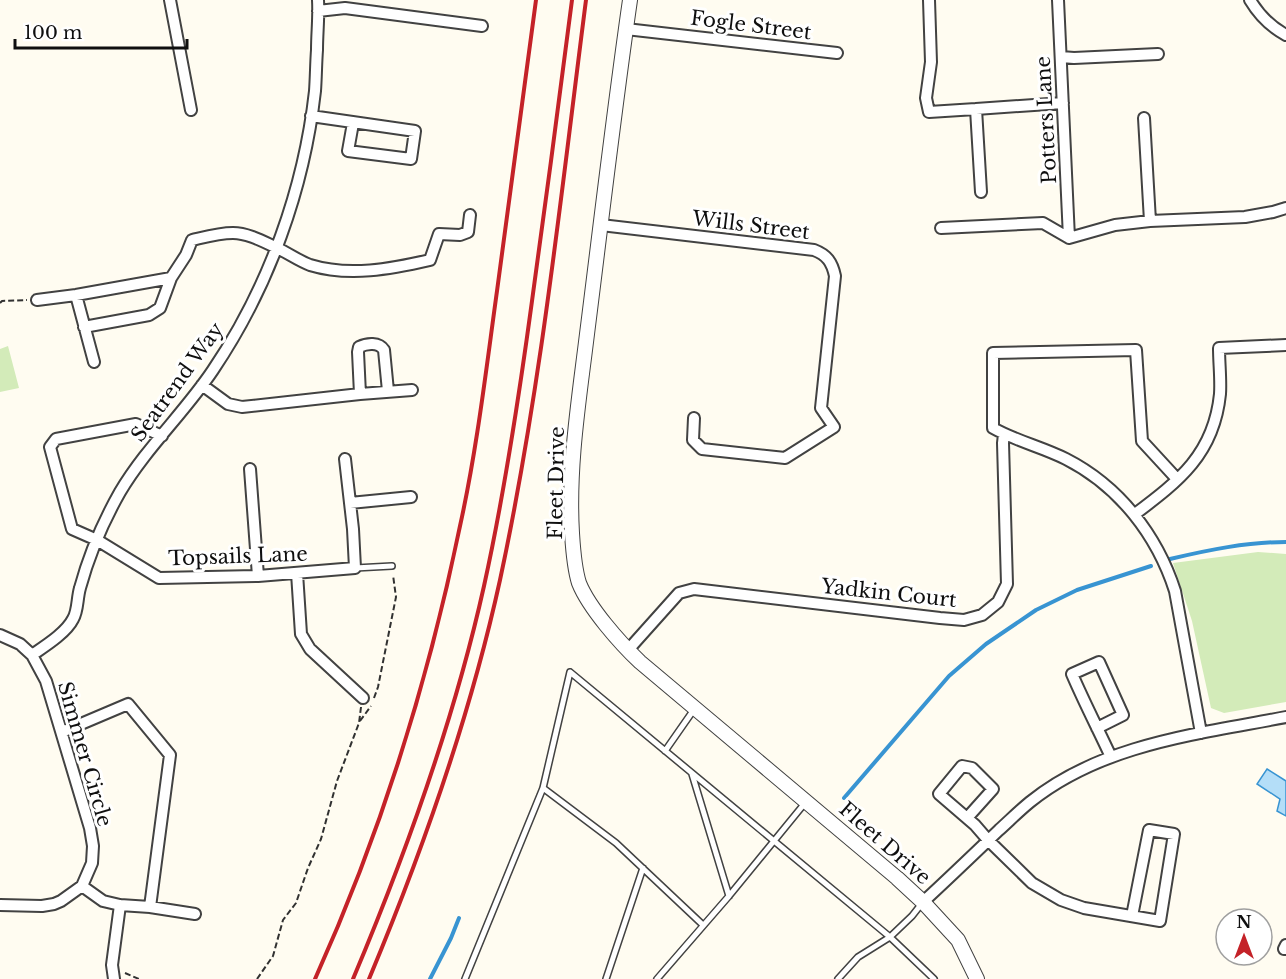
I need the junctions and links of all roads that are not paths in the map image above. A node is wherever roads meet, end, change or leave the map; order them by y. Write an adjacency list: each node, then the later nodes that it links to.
1 (170, 0): 15 (street)
2 (630, 0): 8 (street, Fleet Drive)
3 (929, 0): 14 (street)
4 (1058, 0): 12 (street, Potters Lane)
5 (1250, 0): 9 (street)
6 (318, 5): 7 (street); 16 (street, Seatrend Way)
7 (482, 26)
8 (626, 29): 10 (street, Fogle Street); 23 (street, Fleet Drive)
9 (1286, 35)
10 (837, 53)
11 (1158, 54): 12 (street)
12 (1061, 57): 13 (street, Potters Lane)
13 (1063, 103): 14 (street); 25 (street, Potters Lane)
14 (976, 109): 19 (street)
15 (191, 110)
16 (311, 116): 18 (street); 26 (street, Seatrend Way)
17 (1144, 118): 22 (street)
18 (353, 123): 18 (street)
19 (981, 192)
20 (1286, 208): 22 (street)
21 (470, 215): 26 (street)
22 (1150, 221): 25 (street)
23 (601, 225): 37 (street, Wills Street); 52 (street, Fleet Drive)
24 (941, 228): 25 (street)
25 (1069, 238)
26 (276, 247): 27 (street); 33 (street, Seatrend Way)
27 (171, 278): 28 (street); 30 (street)
28 (76, 295): 29 (street); 30 (street)
29 (37, 300)
30 (84, 327): 32 (street)
31 (1286, 345): 42 (street)
32 (93, 362)
33 (202, 385): 36 (street); 39 (street, Seatrend Way)
34 (412, 390): 35 (street)
35 (388, 391): 36 (street); 36 (street)
36 (360, 394)
37 (694, 418)
38 (1004, 434): 42 (street); 45 (street); 52 (street, Yadkin Court)
39 (162, 436): 46 (street, Seatrend Way); 46 (street, Topsails Lane)
40 (345, 459): 44 (street)
41 (250, 469): 50 (street)
42 (1176, 479): 45 (street)
43 (411, 497): 44 (street)
44 (350, 503): 48 (street)
45 (1134, 514): 59 (street)
46 (97, 540): 50 (street, Topsails Lane); 53 (street, Seatrend Way)
47 (392, 566): 48 (lane)
48 (355, 568): 49 (street, Topsails Lane)
49 (297, 573): 50 (street, Topsails Lane); 54 (street)
50 (258, 576)
51 (0, 635): 53 (street, Simmer Circle)
52 (628, 650): 55 (street, Fleet Drive)
53 (32, 655): 58 (street, Simmer Circle)
54 (363, 698)
55 (696, 708): 60 (lane); 64 (street, Fleet Drive)
56 (1286, 717): 59 (street)
57 (1097, 728): 57 (street); 61 (street)
58 (62, 732): 69 (street, Simmer Circle); 74 (street)
59 (1201, 734): 61 (street)
60 (665, 751): 62 (lane); 63 (lane)
61 (1111, 757): 66 (street)
62 (692, 773): 67 (lane); 70 (lane)
63 (543, 788): 68 (lane); 80 (lane)
64 (806, 801): 67 (lane); 71 (street, Fleet Drive)
65 (968, 819): 65 (street); 66 (street)
66 (988, 840): 71 (street); 76 (street)
67 (774, 842): 70 (lane); 78 (lane)
68 (643, 868): 77 (lane); 81 (lane)
69 (82, 886): 72 (street); 73 (street)
70 (729, 896): 77 (lane)
71 (923, 902): 78 (lane); 85 (street, Fleet Drive)
72 (0, 905)
73 (120, 905): 74 (street); 79 (street)
74 (150, 907): 75 (street)
75 (195, 914)
76 (1132, 916): 76 (street)
77 (703, 925): 82 (lane)
78 (890, 937): 83 (lane); 84 (lane)
79 (114, 979)
80 (465, 979)
81 (606, 979)
82 (657, 979)
83 (838, 979)
84 (934, 979)
85 (977, 979)

